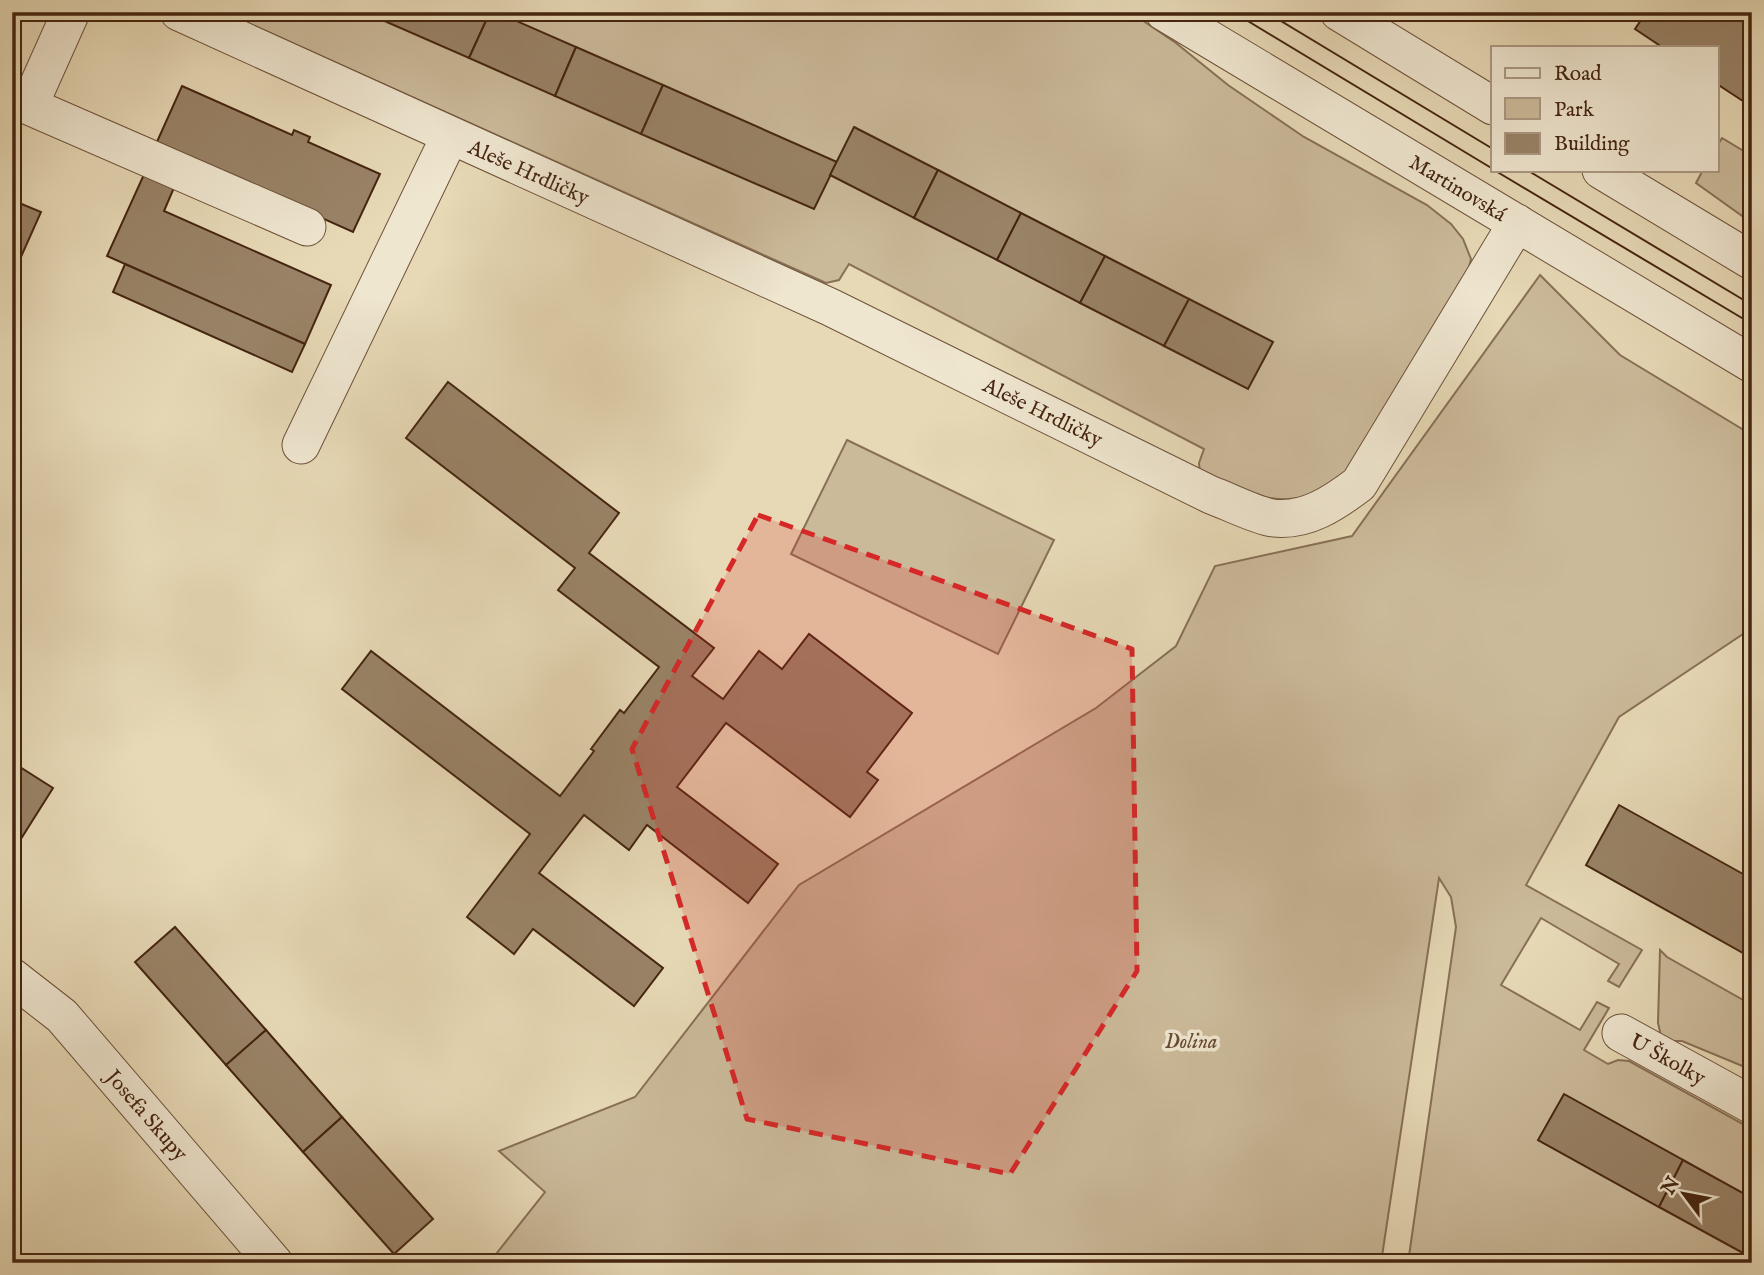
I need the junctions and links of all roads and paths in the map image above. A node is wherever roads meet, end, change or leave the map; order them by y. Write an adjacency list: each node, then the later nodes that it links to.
1 (71, 12): 9 (street)
2 (179, 12): 6 (street, Aleše Hrdličky)
3 (1339, 12): 5 (street)
4 (1181, 16): 8 (street, Martinovská)
5 (1491, 105)
6 (450, 136): 8 (street, Aleše Hrdličky); 12 (street, Aleše Hrdličky)
7 (1604, 172): 10 (street)
8 (1517, 223): 11 (street, Martinovská)
9 (307, 228)
10 (1752, 261)
11 (1752, 364)
12 (301, 445)
13 (12, 977): 16 (street, Josefa Skupy)
14 (1621, 1033): 15 (street, U Školky)
15 (1752, 1105)
16 (274, 1263)

